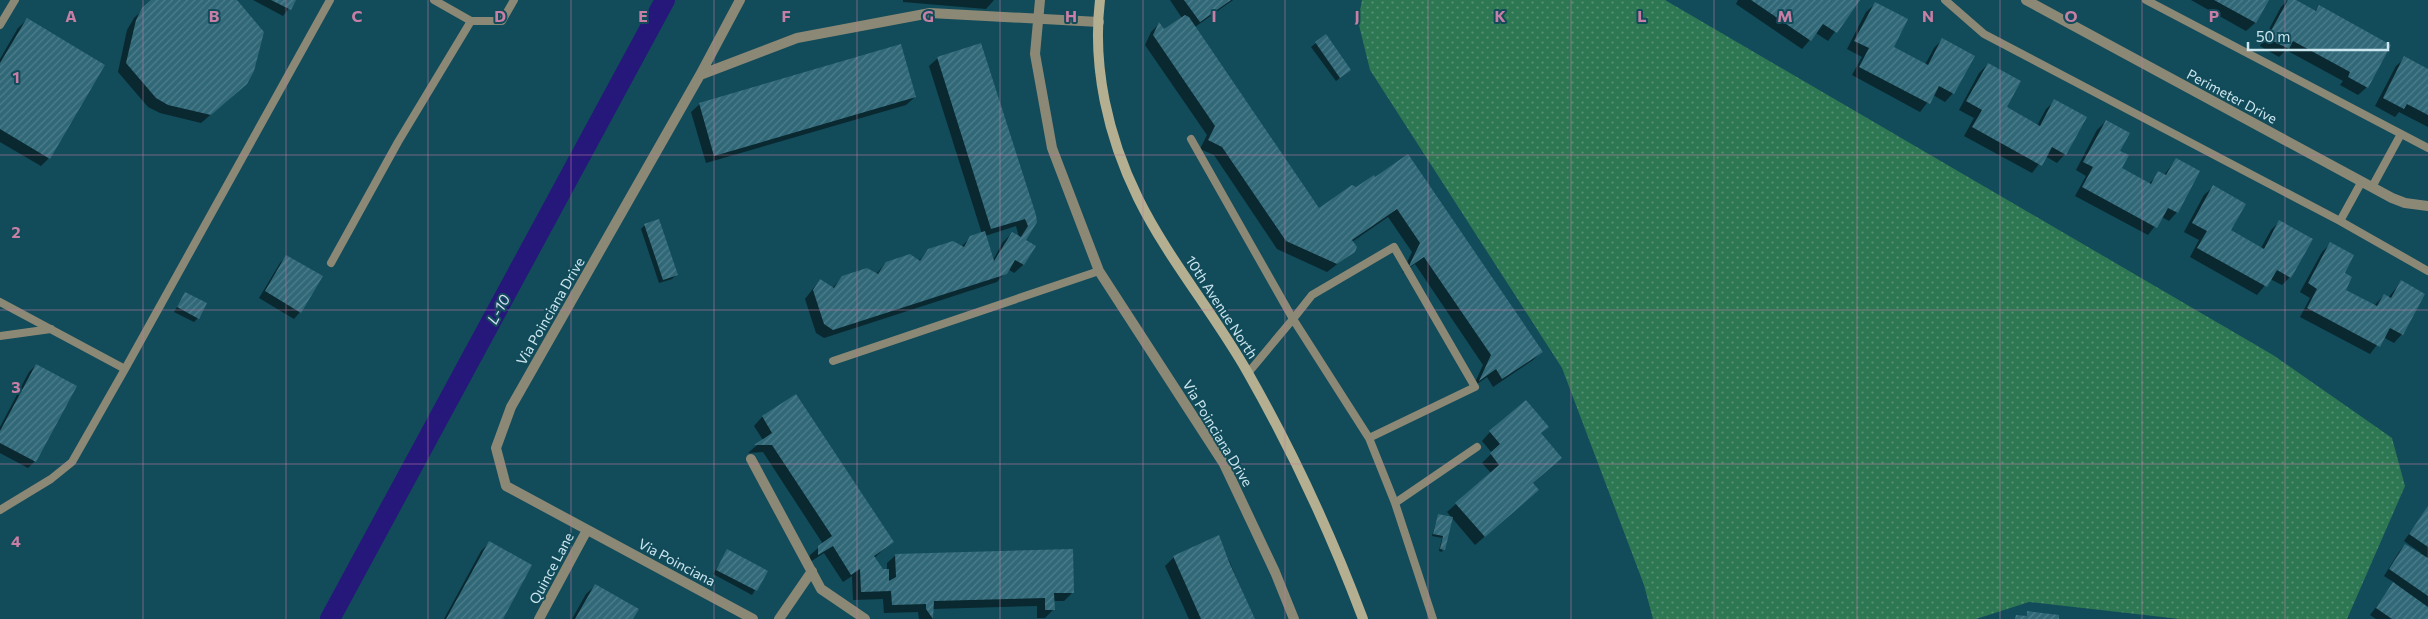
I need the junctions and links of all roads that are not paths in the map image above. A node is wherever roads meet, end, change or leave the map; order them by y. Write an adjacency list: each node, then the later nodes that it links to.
1 (15, 0): 14 (lane)
2 (330, 0): 31 (lane)
3 (434, 0): 12 (lane)
4 (514, 0): 12 (lane)
5 (740, 0): 15 (street, Via Poinciana Drive)
6 (1040, 0): 11 (street, Via Poinciana Drive)
7 (1100, 0): 13 (street, 10th Avenue North)
8 (1944, 0): 22 (lane)
9 (2146, 0): 16 (lane)
10 (2032, 1): 19 (street, Perimeter Drive)
11 (1038, 18): 13 (street); 15 (street); 24 (street, Via Poinciana Drive)
12 (471, 21): 23 (lane)
13 (1099, 22): 32 (street, 10th Avenue North)
14 (0, 25)
15 (700, 75): 38 (street, Via Poinciana Drive)
16 (2401, 134): 18 (lane); 20 (lane)
17 (1191, 139): 27 (lane)
18 (2428, 148)
19 (2362, 182): 20 (street, Perimeter Drive); 22 (lane)
20 (2372, 187): 21 (street, Perimeter Drive)
21 (2428, 206)
22 (2340, 221): 25 (lane)
23 (332, 263)
24 (1099, 271): 30 (lane); 44 (street, Via Poinciana Drive)
25 (2428, 271)
26 (0, 302): 28 (lane)
27 (1293, 319): 32 (lane); 33 (lane); 33 (lane)
28 (51, 329): 29 (lane); 31 (lane)
29 (0, 336)
30 (834, 361)
31 (125, 369): 37 (lane)
32 (1248, 373): 45 (street, 10th Avenue North)
33 (1369, 438): 36 (lane)
34 (1476, 447): 36 (lane)
35 (752, 459): 39 (street)
36 (1395, 503): 46 (lane)
37 (0, 510)
38 (588, 530): 40 (street, Quince Lane); 41 (street, Via Poinciana)
39 (812, 571): 42 (street); 43 (street)
40 (539, 619)
41 (753, 619)
42 (779, 619)
43 (865, 619)
44 (1294, 619)
45 (1363, 619)
46 (1433, 619)

